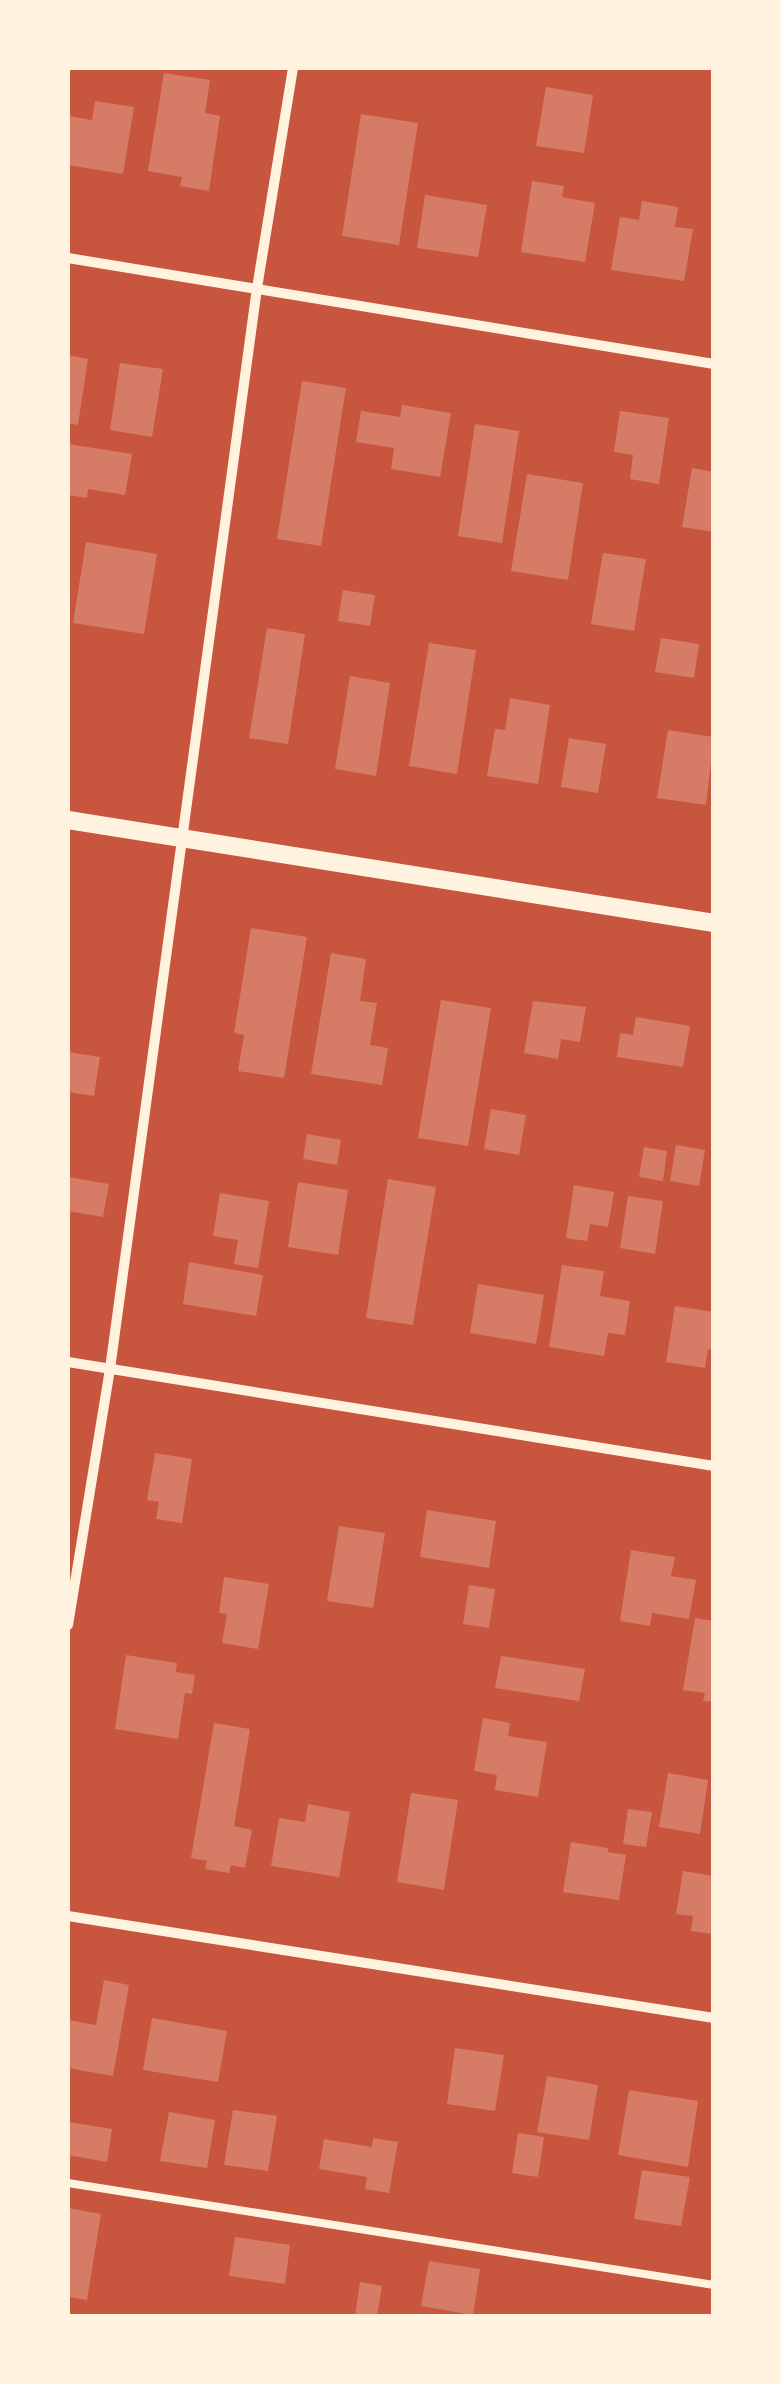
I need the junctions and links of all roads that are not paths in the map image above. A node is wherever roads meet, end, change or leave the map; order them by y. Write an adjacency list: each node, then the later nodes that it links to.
1 (294, 68): 3 (street)
2 (68, 258): 3 (street)
3 (257, 288): 4 (street); 6 (street)
4 (714, 364)
5 (68, 820): 6 (street)
6 (184, 839): 7 (street); 9 (street)
7 (714, 923)
8 (68, 1362): 9 (street)
9 (110, 1368): 10 (street); 11 (street)
10 (714, 1466)
11 (68, 1626)
12 (68, 1916): 13 (street)
13 (714, 2018)
14 (68, 2182): 15 (lane)
15 (714, 2284)

